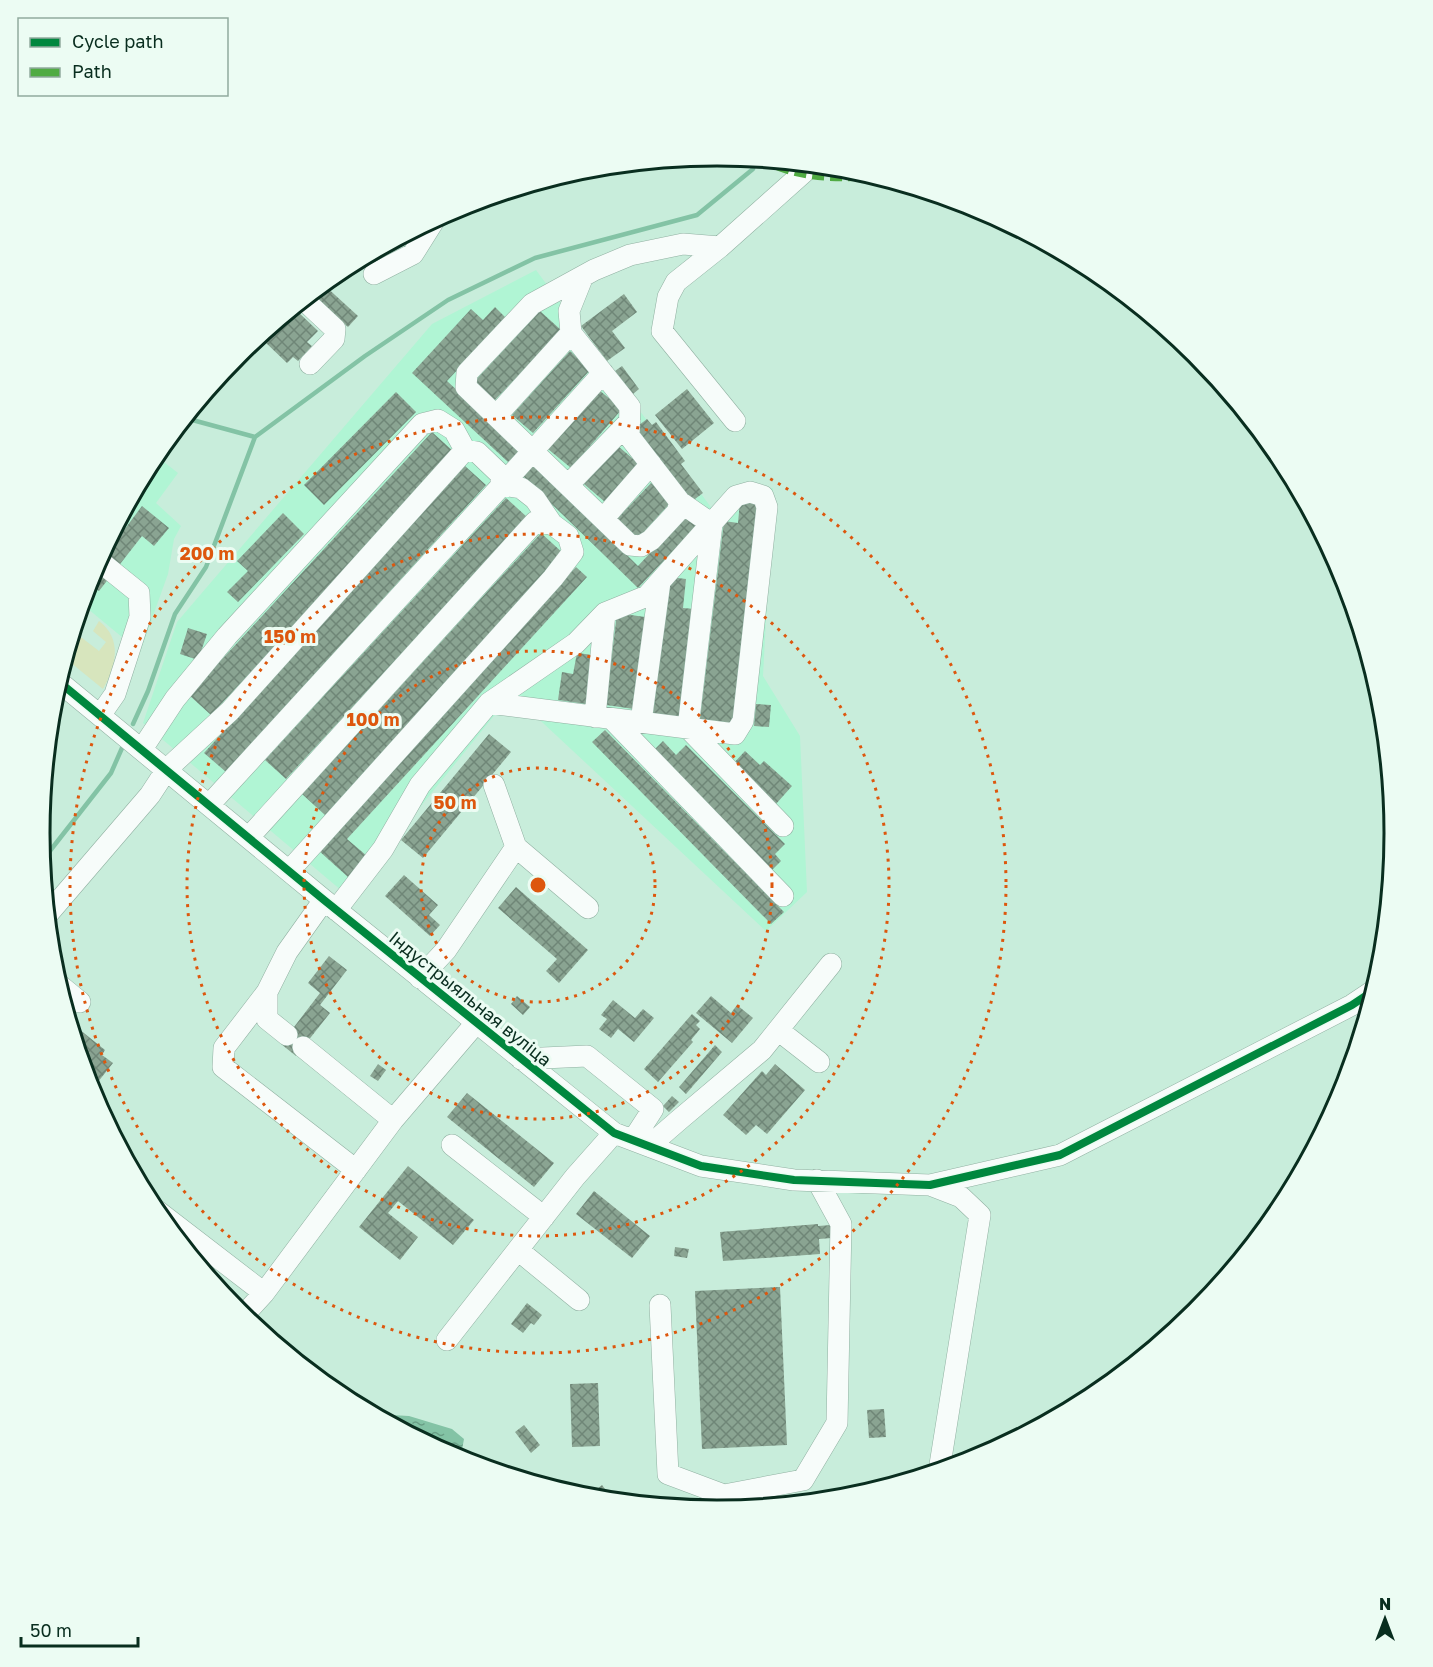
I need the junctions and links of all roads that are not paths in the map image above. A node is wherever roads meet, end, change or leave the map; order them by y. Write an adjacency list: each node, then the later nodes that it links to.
1 (805, 172): 3 (street)
2 (426, 233): 4 (street)
3 (720, 247): 5 (street); 12 (street)
4 (374, 274)
5 (583, 276): 7 (street); 10 (street)
6 (309, 305): 8 (street)
7 (571, 333): 9 (street); 10 (street)
8 (310, 364)
9 (603, 373): 11 (street); 14 (street)
10 (496, 416): 14 (street)
11 (630, 421): 15 (street); 17 (street)
12 (735, 422)
13 (465, 450): 16 (street); 31 (street); 32 (street)
14 (532, 451): 16 (street); 17 (street)
15 (651, 464): 18 (street); 19 (street)
16 (501, 485): 20 (street); 34 (street)
17 (568, 486): 19 (street)
18 (680, 502): 19 (street); 21 (street)
19 (603, 519)
20 (552, 524): 36 (street); 38 (street)
21 (712, 524): 23 (street); 30 (street); 30 (street)
22 (105, 566): 27 (street)
23 (660, 582): 24 (street); 29 (street)
24 (605, 612): 26 (street); 28 (street)
25 (66, 687): 27 (street, Індустрыяльная вуліца)
26 (489, 703): 28 (street); 40 (street)
27 (101, 714): 31 (street, Індустрыяльная вуліца)
28 (604, 718): 29 (street); 39 (street)
29 (641, 722): 30 (street)
30 (688, 728): 35 (street)
31 (142, 749): 32 (street, Індустрыяльная вуліца)
32 (167, 770): 34 (street, Індустрыяльная вуліца); 41 (street)
33 (494, 785): 37 (street)
34 (209, 805): 36 (street, Індустрыяльная вуліца)
35 (783, 826)
36 (249, 837): 38 (street, Індустрыяльная вуліца)
37 (516, 847): 42 (street); 44 (street)
38 (289, 871): 40 (street, Індустрыяльная вуліца)
39 (783, 896)
40 (330, 905): 44 (street, Індустрыяльная вуліца); 45 (street)
41 (54, 907)
42 (588, 908)
43 (831, 964): 50 (street)
44 (420, 978): 49 (street, Індустрыяльная вуліца)
45 (267, 992): 53 (street); 56 (street)
46 (69, 993): 48 (street)
47 (1363, 998): 58 (street)
48 (80, 1002)
49 (476, 1023): 51 (street, Індустрыяльная вуліца); 53 (street)
50 (778, 1030): 52 (street); 54 (street)
51 (521, 1059): 54 (street, Індустрыяльная вуліца); 54 (street)
52 (819, 1062)
53 (393, 1120): 56 (street)
54 (632, 1140): 57 (street, Індустрыяльная вуліца); 59 (street)
55 (452, 1145): 59 (street)
56 (356, 1170): 62 (street)
57 (817, 1180): 58 (street, Індустрыяльная вуліца); 69 (street)
58 (930, 1185): 67 (street)
59 (543, 1217): 61 (street)
60 (178, 1226): 62 (street)
61 (518, 1250): 63 (street); 66 (street)
62 (264, 1293): 65 (street)
63 (579, 1300)
64 (660, 1305): 68 (street)
65 (249, 1309)
66 (447, 1340)
67 (940, 1462)
68 (722, 1500)
69 (734, 1500)

